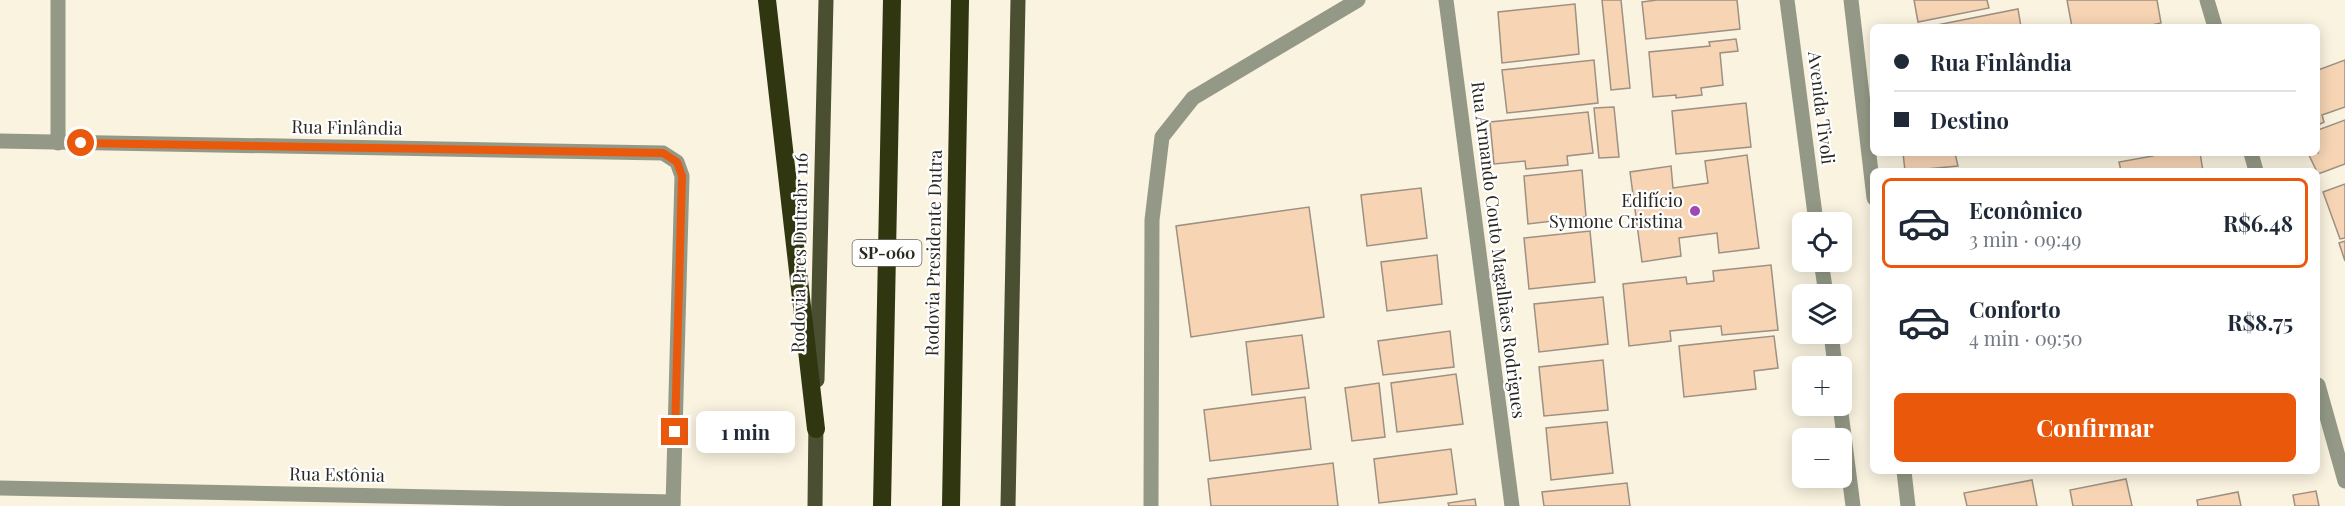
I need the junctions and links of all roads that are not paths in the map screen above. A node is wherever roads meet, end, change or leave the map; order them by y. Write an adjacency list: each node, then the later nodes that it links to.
1 (58, 0): 14 (street)
2 (766, 0): 19 (highway)
3 (826, 0): 19 (main road, Rodovia Pres Dutrabr 116)
4 (892, 0): 25 (highway, SP-060)
5 (960, 0): 26 (highway, Rodovia Presidente Dutra)
6 (1018, 0): 27 (main road)
7 (1358, 0): 28 (street)
8 (1446, 0): 29 (street, Rua Armando Couto Magalhães Rodrigues)
9 (1787, 0): 16 (street, Avenida Tivoli)
10 (1851, 0): 15 (street)
11 (2207, 0): 12 (street)
12 (2214, 24)
13 (0, 141): 14 (street, Rua Finlândia)
14 (58, 143): 23 (street, Rua Finlândia)
15 (1871, 168)
16 (1815, 212)
17 (2320, 392): 21 (street)
18 (1841, 416): 30 (street)
19 (816, 429): 24 (main road, Rodovia Pres Dutrabr 116)
20 (1904, 474): 31 (street)
21 (2345, 481)
22 (0, 488): 23 (street, Rua Estônia)
23 (673, 504)
24 (815, 506)
25 (882, 506)
26 (951, 506)
27 (1008, 506)
28 (1151, 506)
29 (1512, 506)
30 (1853, 506)
31 (1908, 506)

